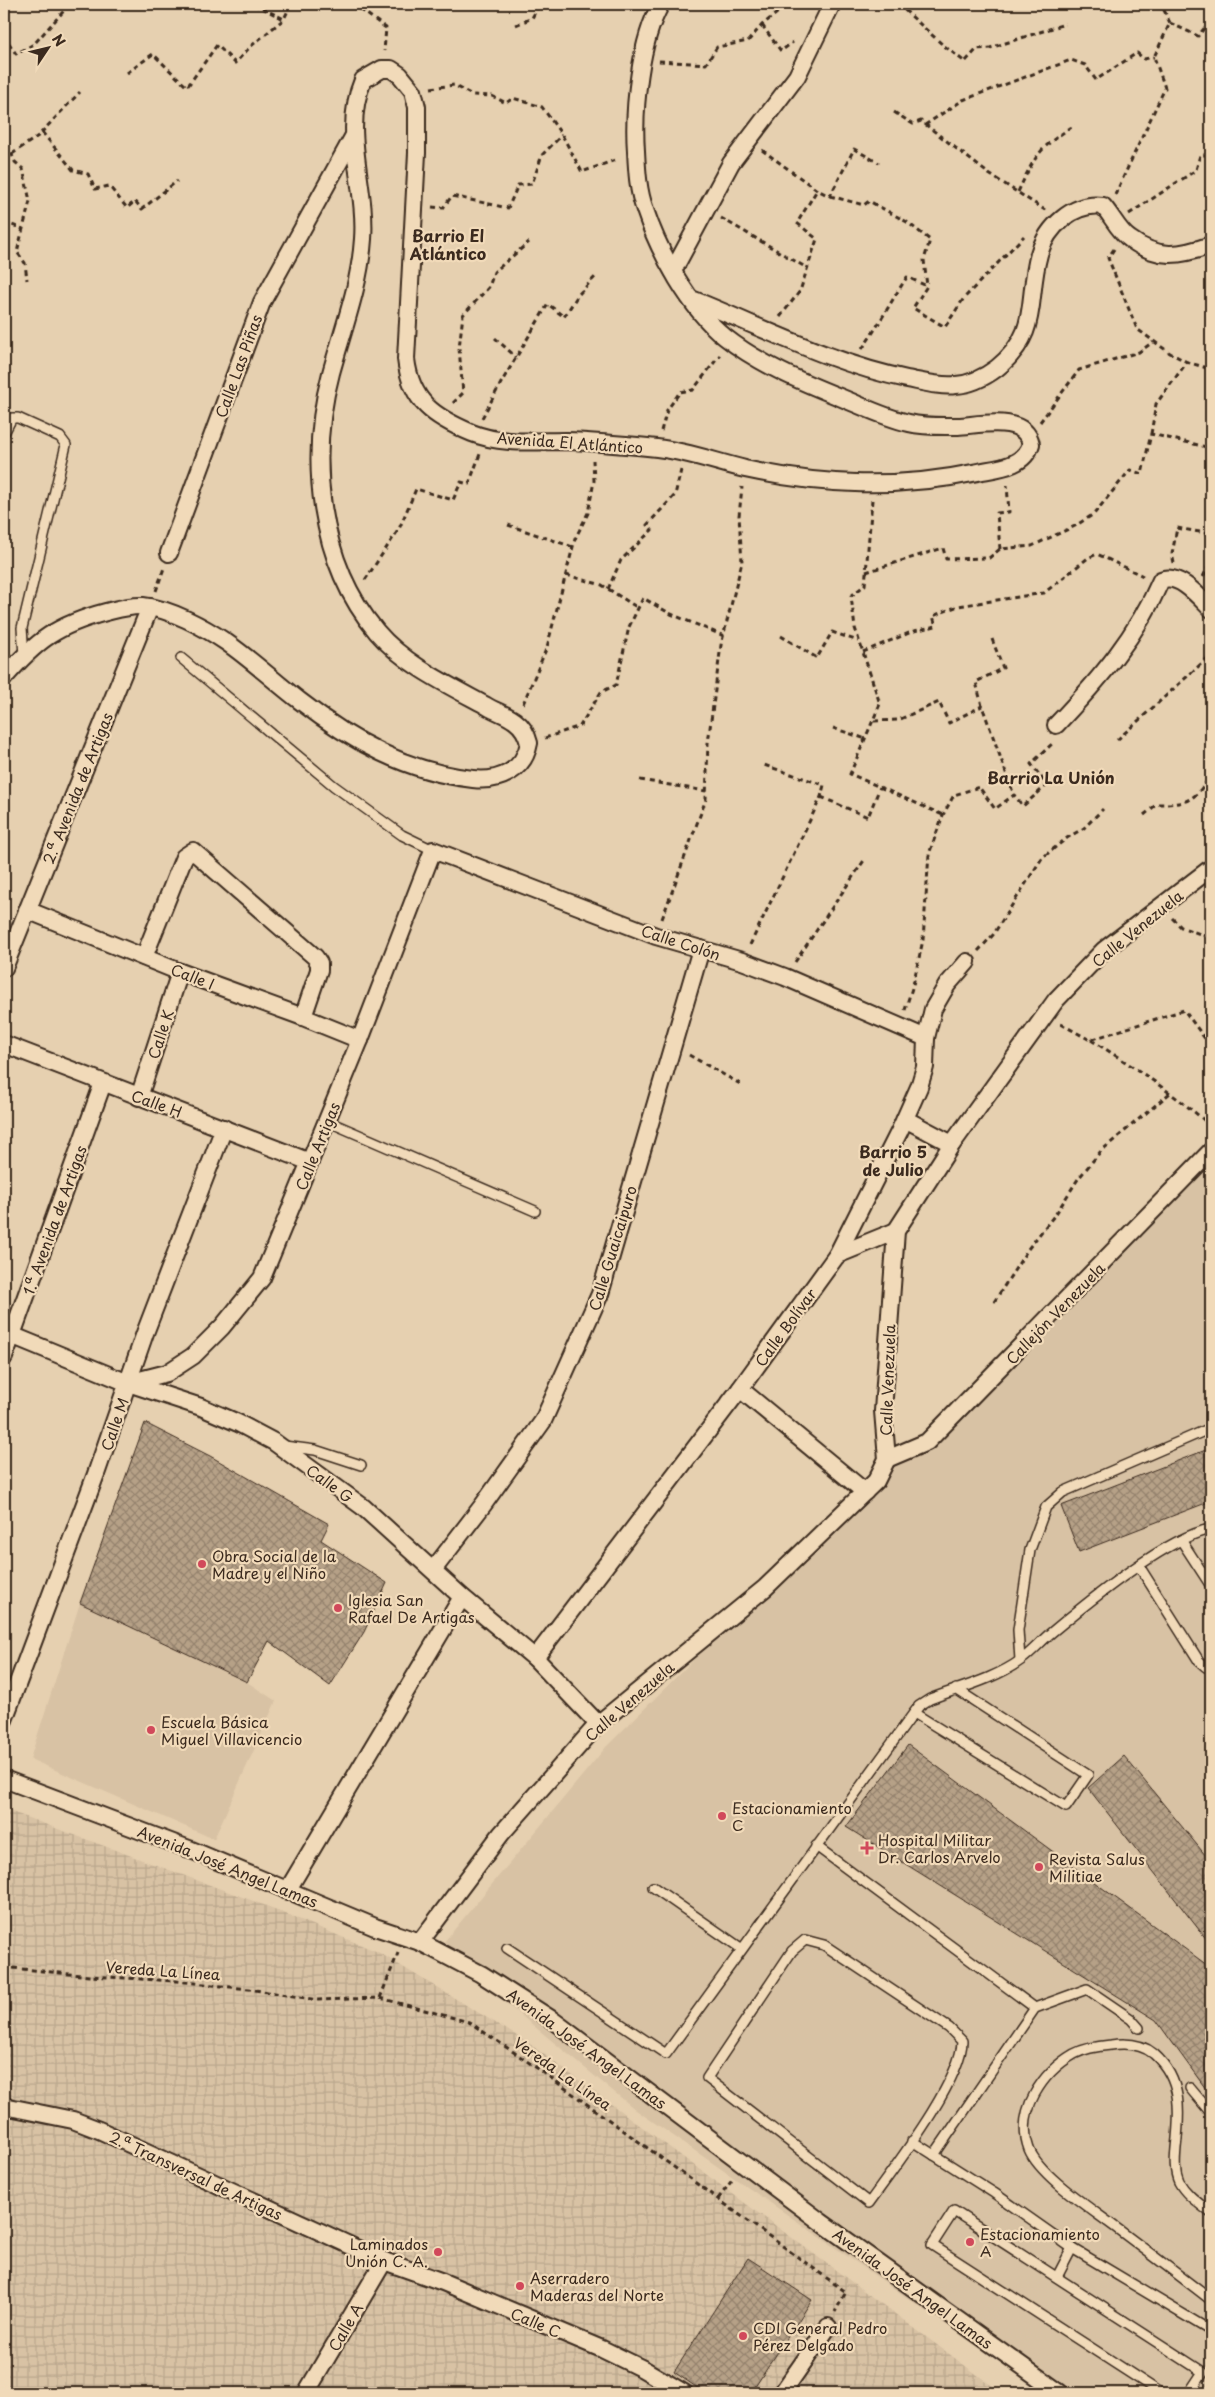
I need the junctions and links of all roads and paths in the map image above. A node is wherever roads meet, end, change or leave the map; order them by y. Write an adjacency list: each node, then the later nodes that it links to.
1 (70, 4): 18 (path)
2 (254, 4): 12 (path)
3 (291, 4): 12 (path)
4 (353, 4): 22 (path)
5 (543, 4): 11 (path)
6 (661, 4): 21 (street)
7 (784, 4): 17 (path)
8 (832, 4): 19 (street)
9 (898, 4): 15 (path)
10 (1165, 4): 14 (path)
11 (538, 5): 16 (path)
12 (284, 19): 23 (path)
13 (1211, 20): 14 (path)
14 (1170, 23): 20 (path)
15 (1065, 24)
16 (516, 25)
17 (762, 25): 19 (path); 21 (path)
18 (4, 38)
19 (809, 56): 33 (street)
20 (1154, 57): 27 (path); 47 (path)
21 (643, 60): 34 (street)
22 (382, 69): 24 (street); 32 (street)
23 (127, 73)
24 (413, 90): 30 (path); 42 (street, Avenida El Atlántico)
25 (80, 92): 29 (path)
26 (894, 112): 27 (path)
27 (925, 124): 40 (path)
28 (1075, 125): 40 (path)
29 (42, 132): 35 (path); 38 (path)
30 (562, 135): 34 (path); 42 (path)
31 (4, 136): 35 (path)
32 (353, 137): 84 (street, Calle Las Piñas); 89 (street)
33 (748, 140): 39 (path); 43 (street)
34 (636, 153): 55 (street)
35 (12, 154): 49 (path)
36 (1211, 155): 47 (path)
37 (880, 163): 41 (path)
38 (177, 181)
39 (817, 190): 41 (path); 54 (path)
40 (1018, 192): 44 (path)
41 (830, 196): 58 (path)
42 (413, 204): 68 (street, Avenida El Atlántico)
43 (705, 209): 54 (path); 55 (street)
44 (1044, 210): 45 (path); 46 (path)
45 (1068, 213): 47 (street); 67 (street)
46 (1040, 216)
47 (1112, 217): 53 (street)
48 (4, 222): 49 (path)
49 (22, 229): 57 (path)
50 (1030, 230): 58 (path)
51 (529, 242): 68 (path)
52 (1116, 246): 63 (path)
53 (1211, 246)
54 (807, 268): 60 (path)
55 (673, 271): 59 (street)
56 (596, 276): 64 (path)
57 (28, 280)
58 (927, 286): 67 (path)
59 (692, 299): 60 (street); 62 (street)
60 (770, 330): 67 (street)
61 (495, 338): 64 (path)
62 (731, 341): 72 (street); 74 (path)
63 (1153, 342): 66 (path); 72 (path)
64 (516, 357): 71 (path)
65 (1211, 361): 66 (path)
66 (1188, 362): 70 (path)
67 (852, 364)
68 (440, 415): 71 (street, Avenida El Atlántico)
69 (4, 433): 98 (lane)
70 (1151, 434): 75 (path); 83 (path)
71 (480, 435): 73 (street, Avenida El Atlántico); 89 (path)
72 (1030, 436): 77 (street, Avenida El Atlántico)
73 (593, 443): 74 (street, Avenida El Atlántico); 82 (path)
74 (656, 448): 76 (street, Avenida El Atlántico)
75 (1211, 448)
76 (686, 455): 78 (street, Avenida El Atlántico); 88 (path)
77 (1005, 467): 79 (street, Avenida El Atlántico); 83 (path)
78 (746, 469): 79 (street, Avenida El Atlántico); 93 (path)
79 (873, 484): 85 (path)
80 (508, 525): 82 (path)
81 (1211, 534): 87 (path)
82 (573, 547): 86 (path)
83 (1000, 549): 85 (path)
84 (169, 553): 90 (path)
85 (866, 572): 96 (path)
86 (566, 576): 88 (path); 103 (path)
87 (1169, 580): 92 (street); 97 (path); 105 (street)
88 (608, 589): 91 (path)
89 (354, 597): 103 (street)
90 (150, 607): 98 (street); 109 (street); 124 (street, 2.ª Avenida de Artigas)
91 (638, 608): 93 (path); 109 (path)
92 (1211, 609)
93 (724, 636): 114 (path)
94 (781, 636): 96 (path)
95 (992, 639): 102 (path)
96 (859, 641): 97 (path)
97 (863, 652): 104 (path)
98 (24, 655): 101 (street)
99 (1211, 655): 108 (path)
100 (181, 658): 120 (lane)
101 (4, 678)
102 (982, 706): 104 (path); 115 (path)
103 (516, 721): 109 (street)
104 (874, 721): 107 (path)
105 (1056, 724): 115 (path)
106 (833, 728): 107 (path)
107 (866, 739): 113 (path)
108 (1117, 740)
109 (530, 743)
110 (764, 765): 116 (path)
111 (1211, 775): 119 (path)
112 (640, 780): 114 (path)
113 (880, 787): 116 (path); 118 (path)
114 (706, 791): 125 (path)
115 (1014, 795): 118 (path)
116 (821, 797): 130 (path)
117 (1103, 809): 131 (path)
118 (943, 815): 137 (path)
119 (1144, 815)
120 (433, 850): 125 (street, Calle Colón); 139 (street, Calle Artigas)
121 (865, 859): 134 (path)
122 (1211, 868): 123 (street, Calle Venezuela)
123 (1161, 907): 126 (path); 135 (street, Calle Venezuela)
124 (27, 910): 129 (street, Calle I); 132 (street, 2.ª Avenida de Artigas)
125 (656, 936): 127 (street, Calle Colón)
126 (1211, 938): 128 (path)
127 (701, 949): 130 (street, Calle Colón); 143 (street, Calle Guaicaipuro)
128 (1211, 951)
129 (144, 957): 133 (street, Calle I); 136 (street)
130 (742, 961): 134 (street, Calle Colón)
131 (967, 962): 138 (street, Calle Bolívar)
132 (4, 968)
133 (180, 972): 136 (street, Calle I); 147 (street, Calle K)
134 (785, 977): 137 (street, Calle Colón)
135 (1045, 1016): 140 (path); 152 (street, Calle Venezuela)
136 (303, 1017): 139 (street, Calle I)
137 (900, 1026): 138 (street, Calle Colón)
138 (926, 1038): 148 (street, Calle Bolívar)
139 (360, 1040): 149 (street, Calle Artigas)
140 (1090, 1040): 141 (path); 146 (path)
141 (1211, 1043)
142 (4, 1044): 144 (street, Calle H)
143 (673, 1046): 145 (path); 171 (street, Calle Guaicaipuro)
144 (102, 1083): 147 (street, Calle H); 159 (street, 1.ª Avenida de Artigas)
145 (742, 1085)
146 (1170, 1093): 150 (path); 158 (path)
147 (139, 1097): 151 (street, Calle H)
148 (905, 1119): 152 (street); 157 (street, Calle Bolívar)
149 (327, 1121): 154 (street, Calle Artigas); 155 (lane)
150 (1211, 1126)
151 (224, 1128): 154 (street, Calle H); 161 (street, Calle M)
152 (952, 1144): 156 (street, Calle Venezuela)
153 (1211, 1151): 165 (street, Callejón Venezuela)
154 (310, 1162): 161 (street, Calle Artigas)
155 (535, 1211)
156 (896, 1231): 157 (street); 165 (street, Calle Venezuela)
157 (837, 1255): 162 (street, Calle Bolívar)
158 (994, 1302)
159 (8, 1334): 160 (street, 1.ª Avenida de Artigas); 161 (street, Calle G)
160 (4, 1357)
161 (128, 1383): 164 (street, Calle G); 179 (street, Calle M)
162 (740, 1389): 167 (street); 174 (street, Calle Bolívar)
163 (1211, 1428): 175 (lane)
164 (279, 1446): 166 (lane); 171 (street, Calle G)
165 (887, 1460): 167 (street, Calle Venezuela)
166 (362, 1465)
167 (865, 1492): 180 (street, Calle Venezuela)
168 (1211, 1529): 169 (lane)
169 (1181, 1540): 170 (lane); 172 (lane)
170 (1139, 1566): 175 (lane); 176 (lane)
171 (434, 1570): 173 (street, Calle G)
172 (1211, 1586)
173 (462, 1597): 174 (street, Calle G); 184 (street)
174 (535, 1658): 180 (street, Calle G)
175 (1020, 1660): 177 (lane)
176 (1211, 1664)
177 (956, 1689): 178 (lane); 178 (lane)
178 (914, 1713): 182 (lane)
179 (4, 1720)
180 (598, 1724): 186 (street, Calle Venezuela)
181 (4, 1779): 184 (street, Avenida José Angel Lamas)
182 (816, 1846): 188 (lane); 191 (lane)
183 (653, 1887): 188 (lane)
184 (288, 1891): 185 (street, Avenida José Angel Lamas)
185 (404, 1938): 186 (street, Avenida José Angel Lamas); 190 (path)
186 (420, 1942): 198 (street, Avenida José Angel Lamas)
187 (507, 1948): 188 (lane)
188 (742, 1949)
189 (4, 1968): 190 (path, Vereda La Línea)
190 (380, 1998): 199 (path, Vereda La Línea)
191 (1035, 2008): 192 (lane); 197 (lane)
192 (1139, 2028)
193 (1190, 2088): 195 (lane)
194 (4, 2106): 202 (street, 2.ª Transversal de Artigas)
195 (1211, 2113)
196 (912, 2141): 196 (lane); 197 (lane)
197 (934, 2155): 201 (lane)
198 (744, 2164): 199 (path); 210 (street, Avenida José Angel Lamas)
199 (718, 2198): 205 (path, Vereda La Línea)
200 (1211, 2213): 204 (lane)
201 (1072, 2248): 203 (lane); 206 (lane)
202 (384, 2261): 207 (street, Calle A); 208 (street, Calle C)
203 (1057, 2277): 211 (lane); 212 (lane)
204 (1211, 2300)
205 (828, 2327): 209 (street)
206 (1211, 2331)
207 (306, 2393)
208 (684, 2393)
209 (782, 2393)
210 (1060, 2393)
211 (1161, 2393)
212 (1189, 2393)

